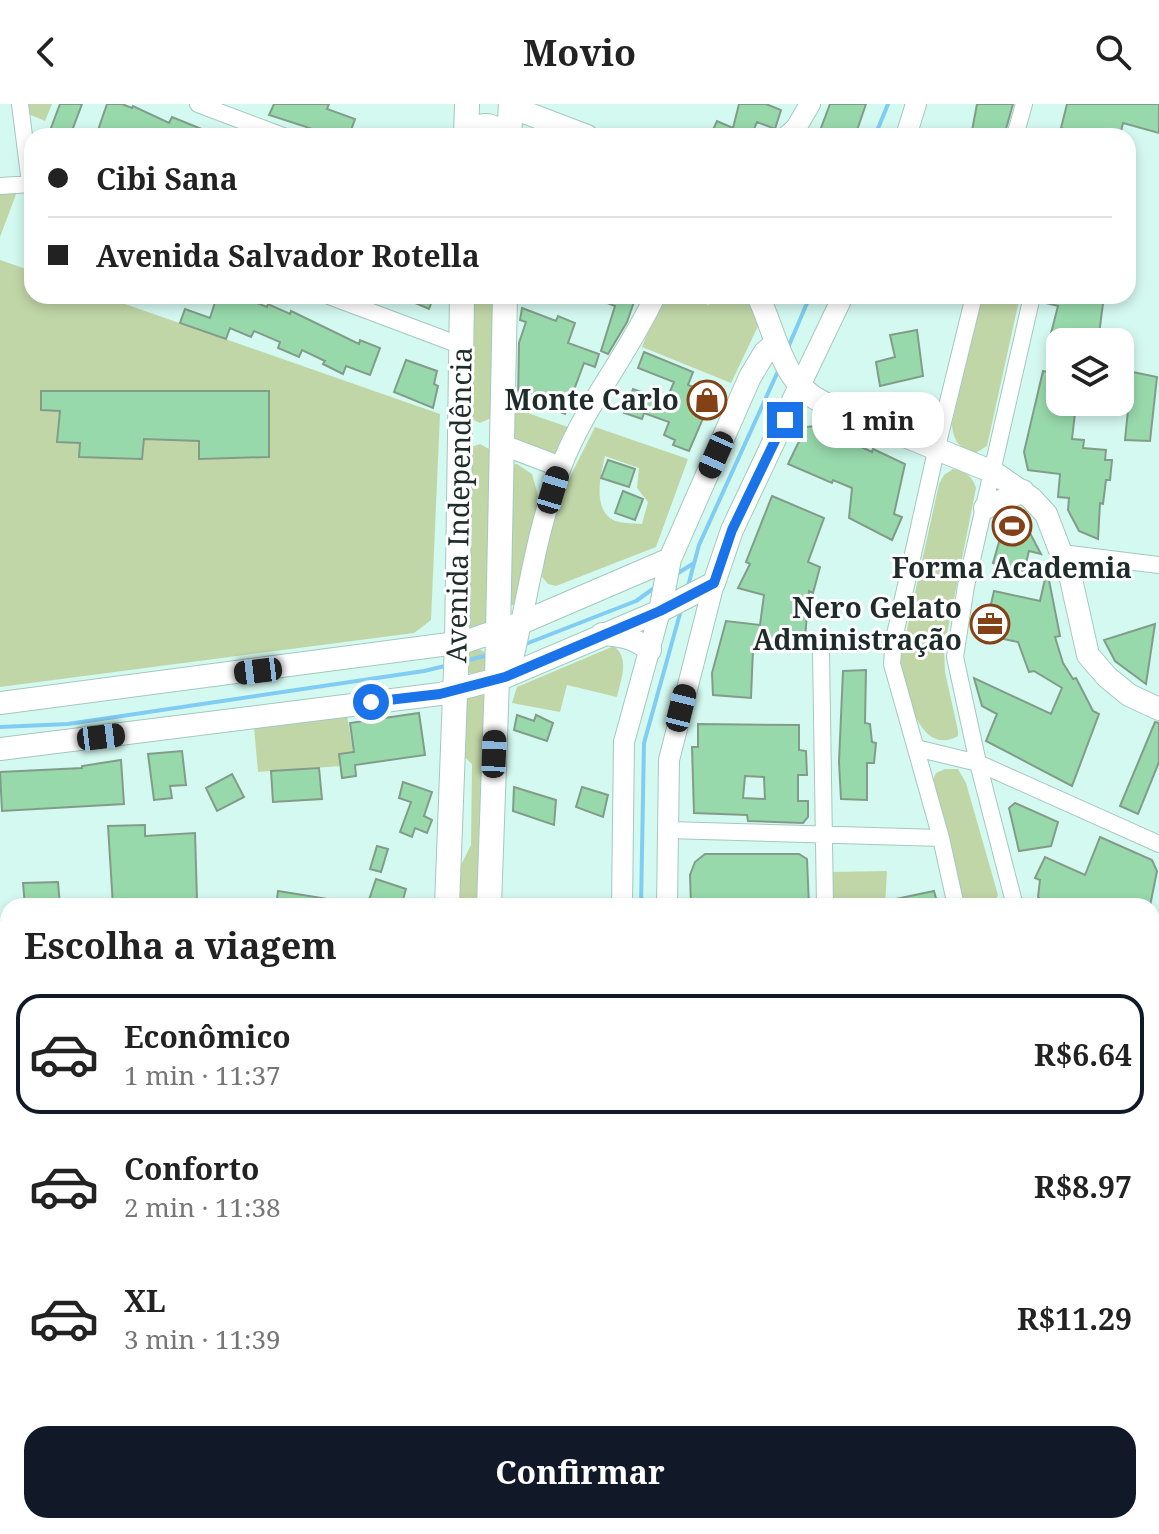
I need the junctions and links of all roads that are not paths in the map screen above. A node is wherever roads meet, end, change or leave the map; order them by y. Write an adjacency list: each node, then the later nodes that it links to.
1 (20, 104): 15 (street)
2 (198, 104): 8 (street)
3 (467, 104): 9 (main road)
4 (810, 104): 12 (street)
5 (916, 104): 13 (street)
6 (1024, 104): 14 (street)
7 (509, 105): 10 (main road); 11 (main road)
8 (262, 128)
9 (466, 128)
10 (509, 128)
11 (567, 128)
12 (796, 128)
13 (908, 128)
14 (1017, 128)
15 (24, 133)
16 (24, 184): 17 (street)
17 (0, 186)
18 (350, 304): 28 (street)
19 (462, 304): 28 (main road, Avenida Independência)
20 (505, 304): 30 (main road, Avenida Independência)
21 (651, 304): 33 (street)
22 (761, 304): 27 (main road)
23 (763, 304): 29 (main road)
24 (839, 304): 29 (street)
25 (972, 304): 32 (street)
26 (1030, 304): 34 (street)
27 (775, 344): 29 (main road); 29 (main road); 38 (main road)
28 (462, 346): 31 (main road, Avenida Independência)
29 (801, 371): 32 (main road); 40 (main road)
30 (503, 445): 31 (main road); 33 (street); 43 (main road, Avenida Independência)
31 (459, 448): 45 (main road, Avenida Independência)
32 (936, 451): 34 (main road); 52 (street)
33 (561, 467): 42 (street)
34 (993, 472): 35 (main road); 36 (street)
35 (1023, 491): 36 (main road); 37 (main road)
36 (985, 508): 54 (street)
37 (1062, 553): 39 (street); 51 (main road)
38 (670, 559): 41 (main road); 42 (main road)
39 (1159, 565)
40 (714, 583): 41 (main road); 55 (street)
41 (660, 611): 44 (main road); 46 (street)
42 (522, 616): 43 (main road); 48 (street)
43 (498, 622): 45 (main road); 48 (main road, Avenida Independência)
44 (601, 634): 46 (main road); 48 (main road)
45 (457, 643): 49 (main road, Avenida Independência); 50 (main road)
46 (650, 650): 63 (street)
47 (821, 652): 56 (street)
48 (501, 678): 49 (main road); 62 (main road, Avenida Independência)
49 (456, 689): 53 (main road); 59 (main road, Avenida Independência)
50 (0, 703)
51 (1159, 709)
52 (916, 748): 54 (street); 57 (street)
53 (0, 749)
54 (978, 763): 58 (street); 67 (street)
55 (668, 830): 56 (street); 64 (street)
56 (825, 836): 57 (street); 65 (street)
57 (941, 838): 66 (street)
58 (1159, 844)
59 (447, 871): 60 (street); 61 (main road, Avenida Independência)
60 (438, 898)
61 (447, 898)
62 (489, 898)
63 (622, 898)
64 (667, 898)
65 (825, 898)
66 (954, 898)
67 (1013, 898)

